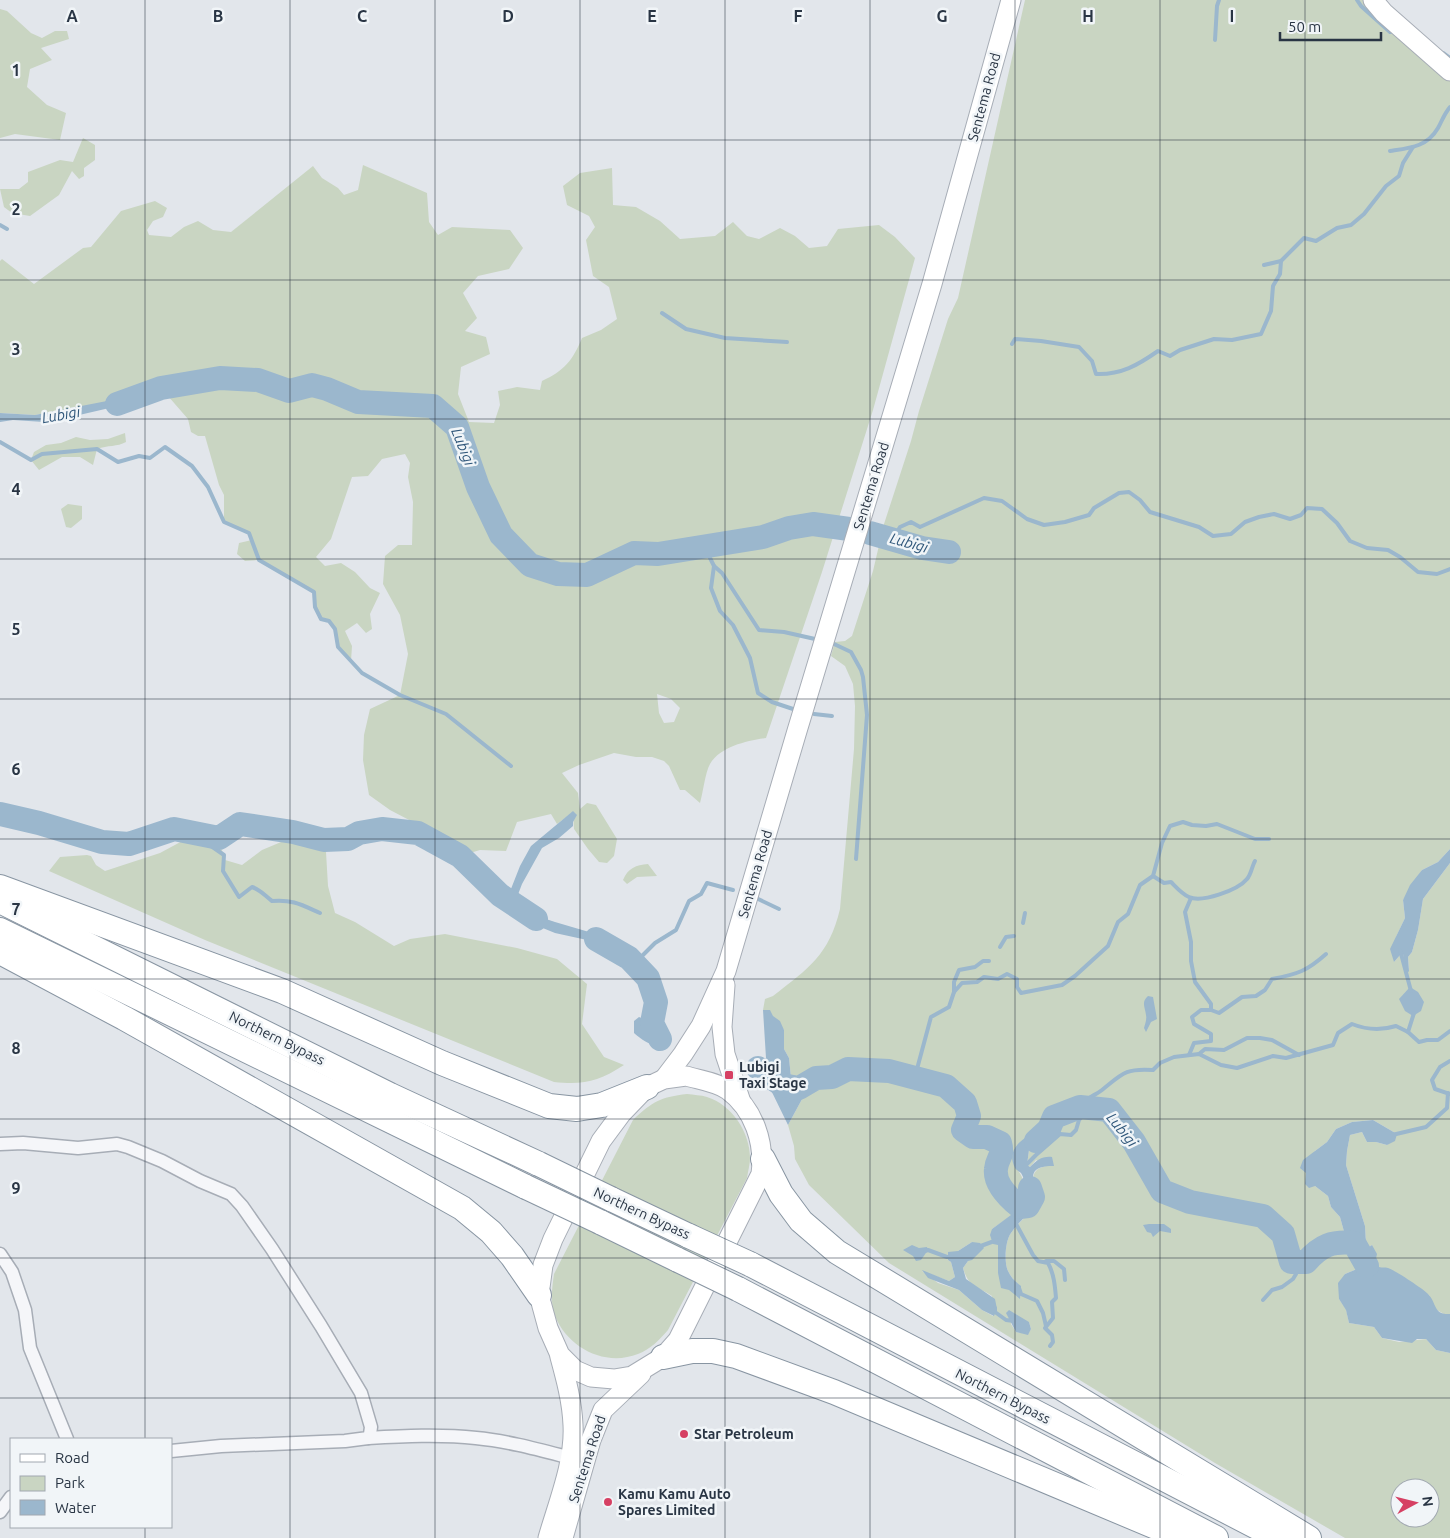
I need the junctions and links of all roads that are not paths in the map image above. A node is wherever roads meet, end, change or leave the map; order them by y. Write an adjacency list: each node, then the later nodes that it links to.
1 (1011, 0): 8 (main road, Sentema Road)
2 (1373, 0): 3 (main road)
3 (1450, 72)
4 (0, 887): 9 (highway)
5 (0, 901): 27 (highway, Northern Bypass, bridge)
6 (0, 930): 26 (highway, Northern Bypass, bridge)
7 (0, 952): 14 (highway)
8 (726, 971): 9 (main road, Sentema Road); 10 (main road, Sentema Road)
9 (655, 1083): 10 (main road); 14 (main road, Sentema Road)
10 (742, 1104): 12 (main road)
11 (0, 1144): 18 (street)
12 (763, 1159): 16 (main road, Sentema Road); 28 (highway)
13 (0, 1254): 17 (street)
14 (539, 1295): 15 (main road)
15 (560, 1355): 16 (main road); 20 (main road, Sentema Road)
16 (655, 1362): 24 (main road, Sentema Road); 25 (highway)
17 (67, 1438)
18 (368, 1438): 19 (street); 20 (street)
19 (172, 1451)
20 (571, 1458): 23 (main road, Sentema Road)
21 (10, 1498): 22 (street)
22 (0, 1512)
23 (548, 1538)
24 (563, 1538)
25 (1182, 1538)
26 (1216, 1538)
27 (1278, 1538)
28 (1309, 1538)

